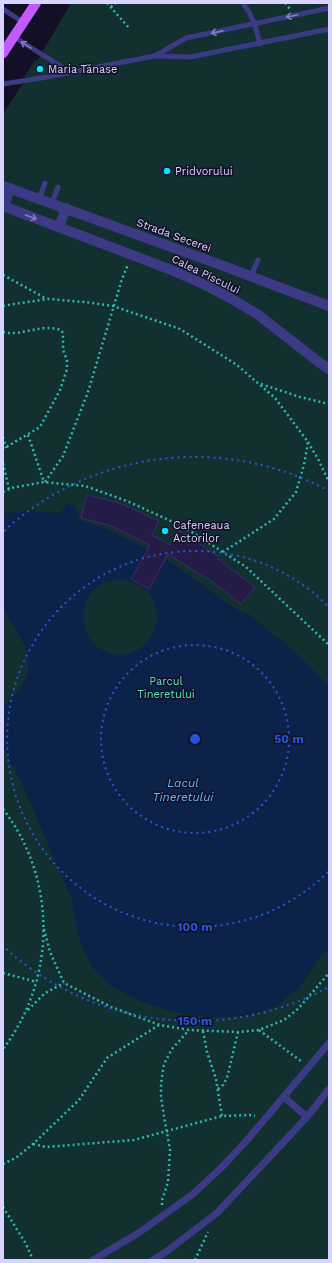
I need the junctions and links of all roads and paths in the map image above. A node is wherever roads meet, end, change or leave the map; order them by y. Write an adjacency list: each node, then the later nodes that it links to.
1 (36, 3): 8 (main road)
2 (107, 3): 5 (path)
3 (116, 3): 5 (path)
4 (243, 3): 9 (lane)
5 (110, 7): 10 (path)
6 (329, 8): 9 (lane, one-way to 9)
7 (3, 9): 8 (lane)
8 (24, 23): 12 (main road)
9 (256, 24): 13 (lane); 15 (lane, one-way to 15)
10 (129, 28)
11 (329, 29): 13 (lane)
12 (14, 37): 14 (main road); 16 (lane, one-way to 12)
13 (260, 44): 15 (lane)
14 (3, 53)
15 (154, 56): 16 (lane)
16 (70, 72): 17 (lane)
17 (3, 84)
18 (45, 183): 21 (lane)
19 (7, 187): 21 (street, Strada Secerei); 23 (street, Strada Secerei)
20 (58, 187): 22 (lane)
21 (39, 199): 22 (street, Strada Secerei)
22 (52, 203): 24 (street, Strada Secerei)
23 (3, 206): 25 (street, Calea Piscului, one-way to 25)
24 (66, 208): 25 (street); 29 (street, Strada Secerei)
25 (59, 227): 26 (street, Calea Piscului)
26 (132, 255): 32 (path); 35 (street, Calea Piscului)
27 (258, 260): 29 (lane)
28 (3, 275): 30 (path)
29 (251, 276): 33 (street, Strada Secerei)
30 (48, 299): 31 (path); 32 (path)
31 (3, 306)
32 (114, 306): 36 (path); 43 (path)
33 (329, 306)
34 (3, 332): 38 (path)
35 (329, 369)
36 (258, 384): 37 (path); 40 (path)
37 (329, 404)
38 (28, 435): 41 (path); 43 (path)
39 (3, 436): 41 (path)
40 (308, 442): 44 (path); 47 (path)
41 (4, 449)
42 (3, 464): 45 (path)
43 (44, 482): 45 (path); 47 (path)
44 (329, 482)
45 (9, 489): 46 (path)
46 (3, 492)
47 (223, 552): 48 (path)
48 (329, 645)
49 (3, 809): 50 (path)
50 (44, 929): 53 (path); 54 (path)
51 (3, 973): 53 (path)
52 (329, 973): 58 (path)
53 (37, 982): 55 (path)
54 (64, 983): 55 (path); 56 (path)
55 (25, 1013): 62 (path)
56 (160, 1025): 57 (path); 71 (path)
57 (189, 1030): 59 (path); 70 (path)
58 (259, 1030): 60 (path); 63 (path)
59 (203, 1031): 60 (path); 64 (path)
60 (238, 1032): 64 (path)
61 (329, 1043): 63 (street)
62 (3, 1049)
63 (309, 1067): 66 (street)
64 (218, 1089): 67 (path)
65 (329, 1090): 68 (street)
66 (284, 1097): 68 (street); 69 (street)
67 (222, 1116): 69 (path); 70 (path)
68 (306, 1117): 74 (street)
69 (265, 1119): 75 (street)
70 (167, 1132): 71 (path); 75 (path)
71 (34, 1144): 72 (path)
72 (3, 1164)
73 (3, 1207): 76 (path)
74 (217, 1213): 78 (street); 79 (path)
75 (162, 1217): 77 (street)
76 (33, 1260)
77 (93, 1260)
78 (153, 1260)
79 (195, 1260)

